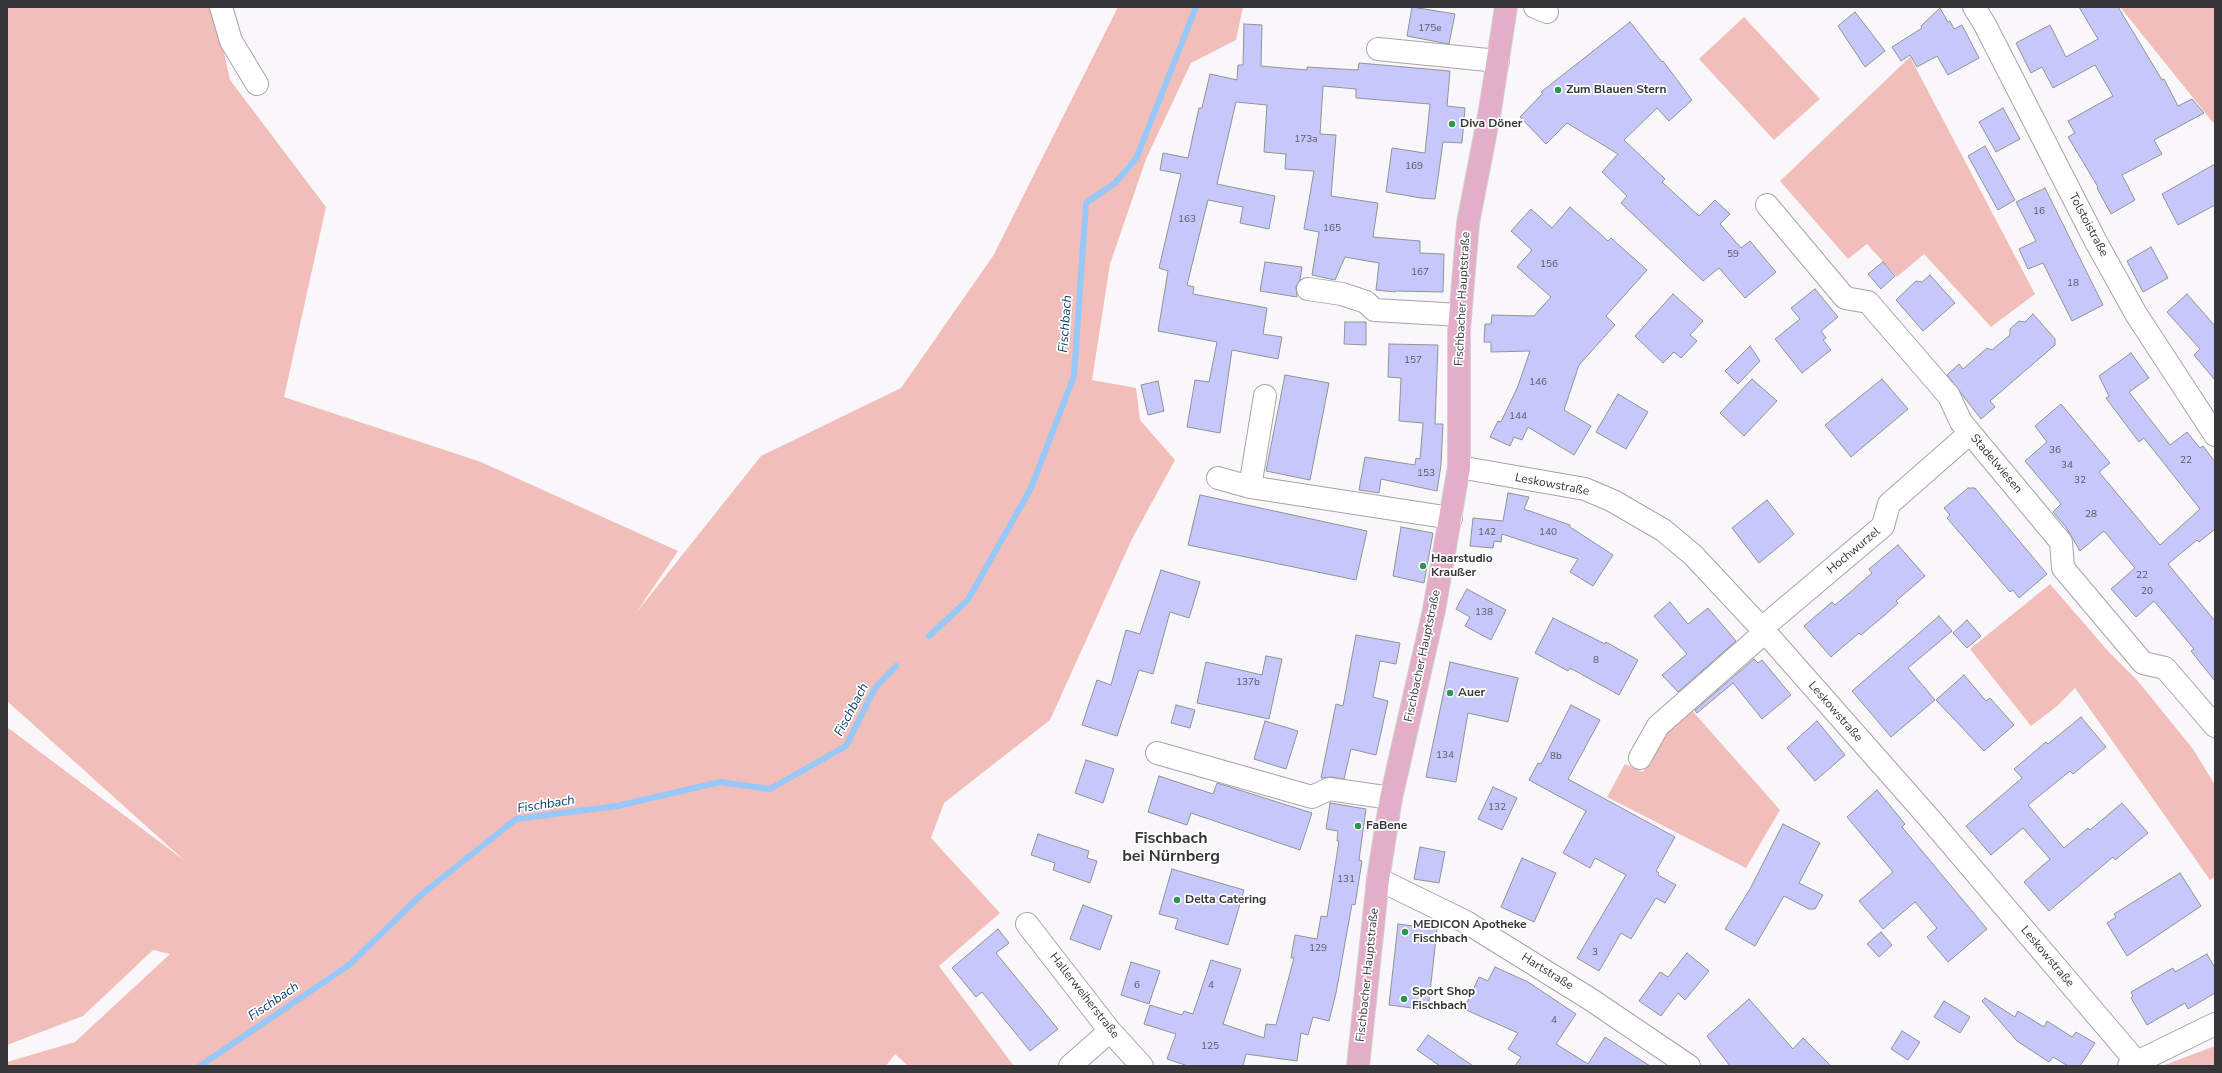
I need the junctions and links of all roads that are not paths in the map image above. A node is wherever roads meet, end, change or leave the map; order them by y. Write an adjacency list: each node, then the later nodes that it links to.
1 (221, 7): 6 (street)
2 (1506, 7): 5 (main road, Fischbacher Hauptstraße)
3 (1974, 7): 12 (street, Tolstoistraße)
4 (1378, 49): 5 (street)
5 (1498, 61): 9 (main road, Fischbacher Hauptstraße)
6 (257, 84)
7 (1767, 205): 11 (street, Stadelwiesen)
8 (1308, 289): 9 (street)
9 (1460, 315): 13 (main road, Fischbacher Hauptstraße)
10 (1265, 396): 15 (street)
11 (1970, 433): 17 (street, Hochwurzel); 18 (street, Stadelwiesen)
12 (2215, 435)
13 (1459, 467): 16 (main road, Fischbacher Hauptstraße); 17 (street, Leskowstraße)
14 (1218, 478): 15 (street)
15 (1250, 487): 16 (street)
16 (1451, 518): 21 (main road, Fischbacher Hauptstraße)
17 (1763, 631): 20 (street, Hochwurzel); 26 (street, Leskowstraße)
18 (2215, 726)
19 (1157, 753): 21 (street)
20 (1640, 758)
21 (1391, 798): 22 (main road, Fischbacher Hauptstraße)
22 (1378, 879): 29 (main road, Fischbacher Hauptstraße); 30 (street, Hartstraße)
23 (1027, 924): 25 (street, Hallerweiherstraße)
24 (2215, 1024): 26 (street)
25 (1110, 1031): 27 (street); 28 (street, Hallerweiherstraße)
26 (2135, 1065)
27 (1070, 1066)
28 (1142, 1066)
29 (1358, 1066)
30 (1689, 1066)

